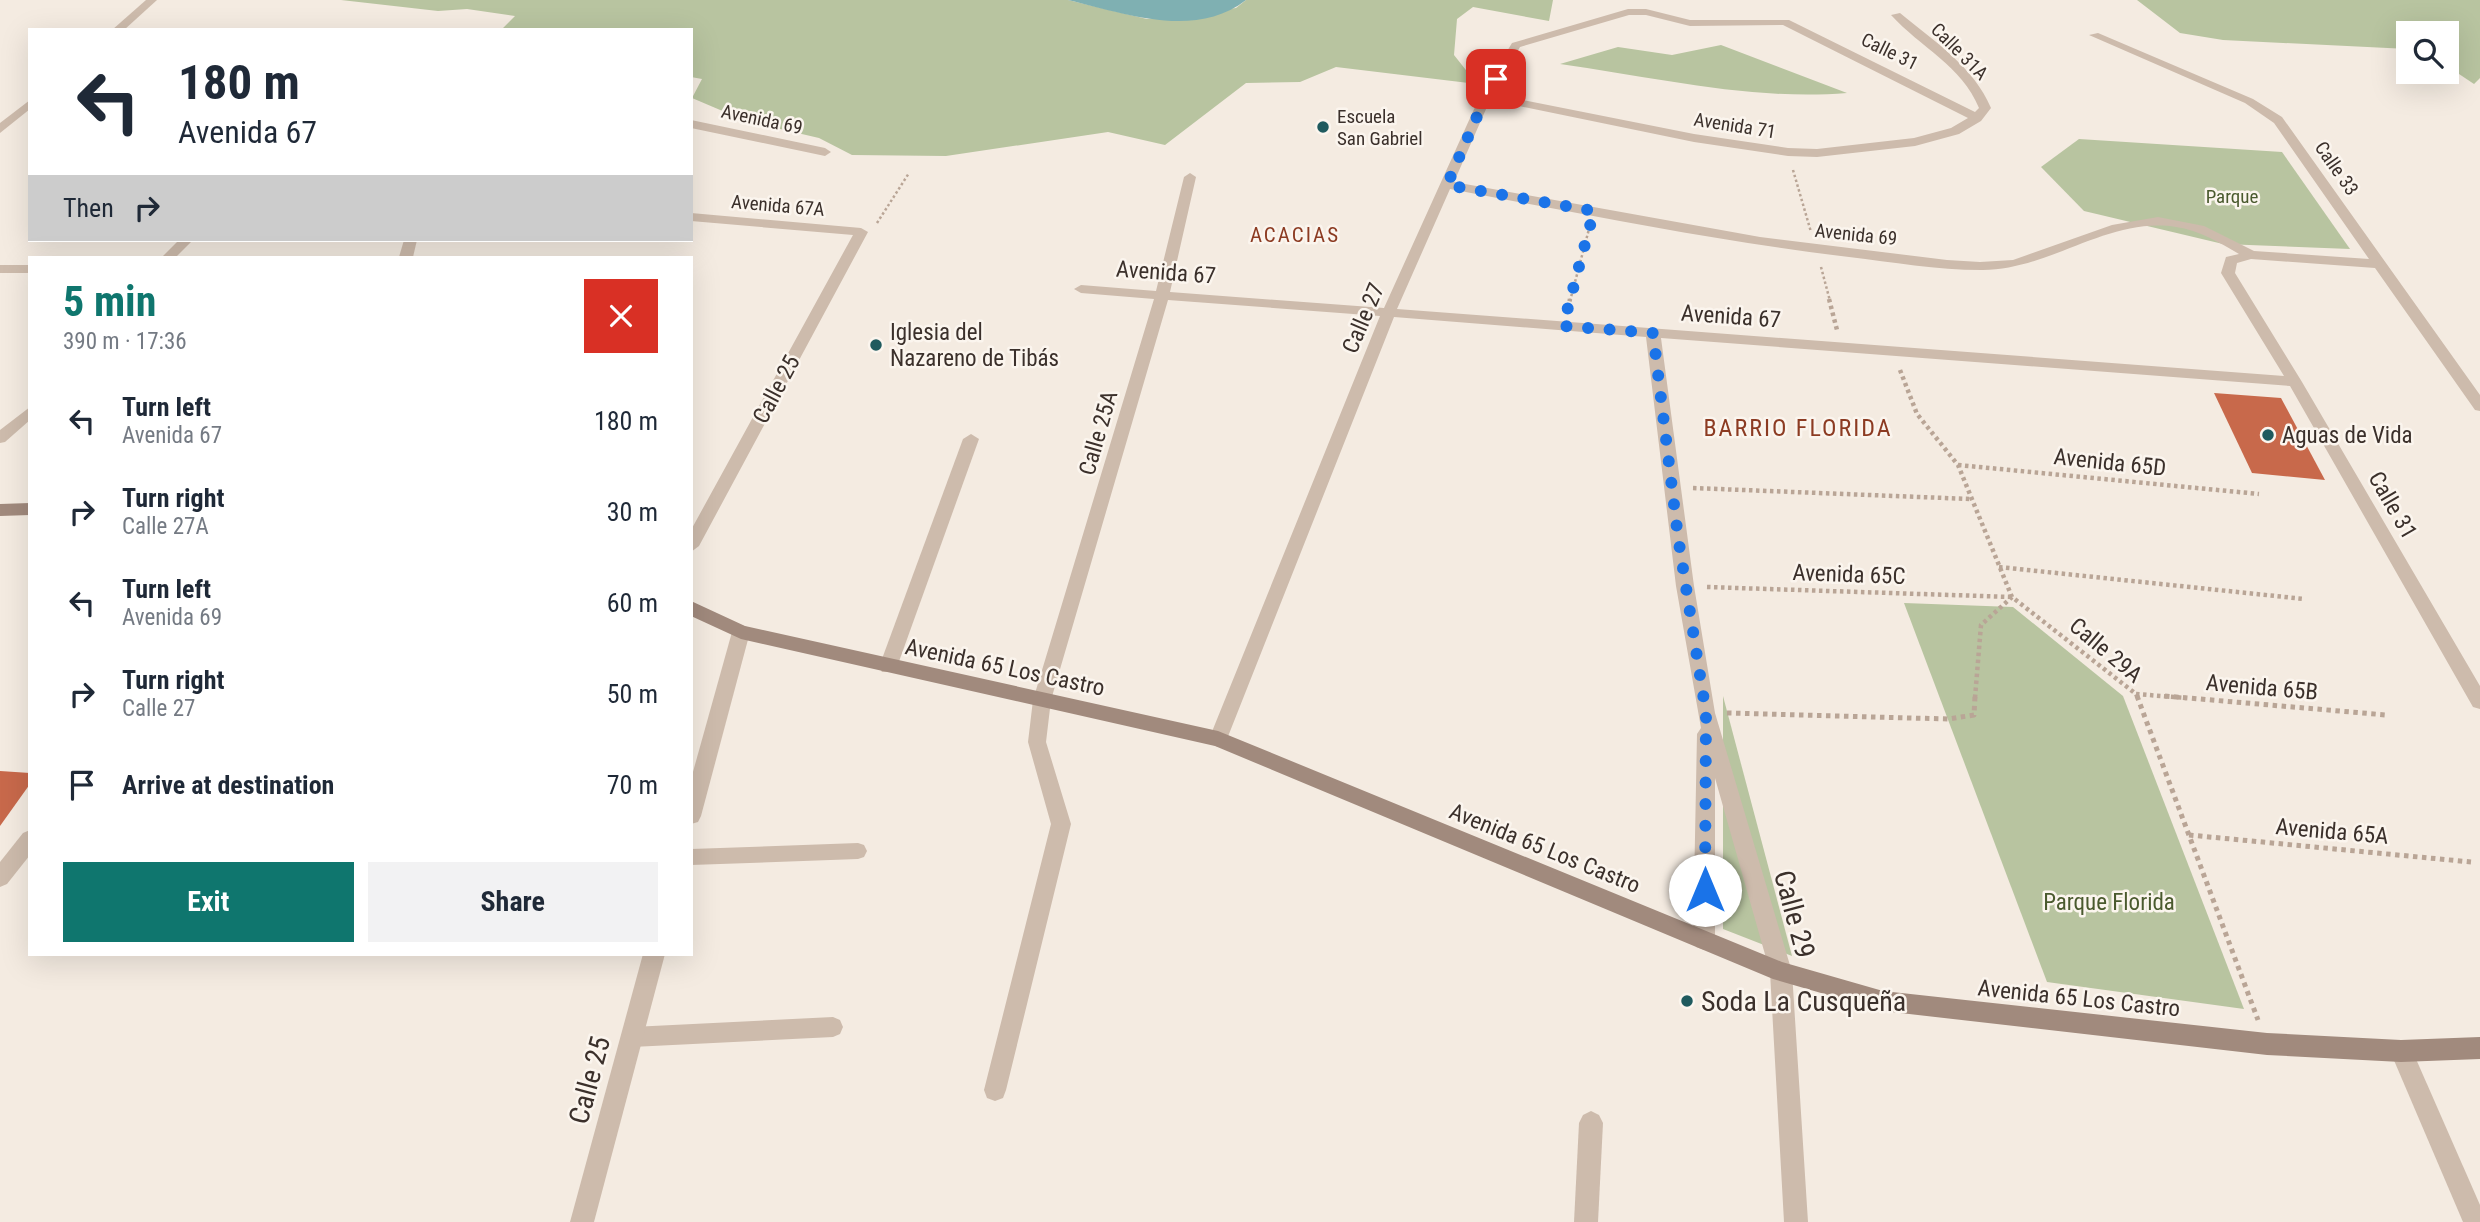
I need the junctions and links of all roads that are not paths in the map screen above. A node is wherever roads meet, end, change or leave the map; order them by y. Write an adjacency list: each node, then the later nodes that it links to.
1 (152, 0): 4 (street)
2 (1896, 15): 10 (street, Calle 31A)
3 (1785, 22): 6 (street, Calle 27); 10 (street, Calle 31)
4 (119, 28)
5 (2094, 35): 22 (street, Calle 33)
6 (1486, 96): 10 (street, Avenida 71); 15 (street, Calle 27)
7 (28, 105): 9 (street)
8 (0, 113): 9 (street)
9 (15, 116): 12 (street)
10 (1977, 118)
11 (693, 124): 13 (street, Avenida 69)
12 (0, 128)
13 (825, 152)
14 (1190, 177): 26 (street, Calle 25A)
15 (1447, 185): 19 (street, Avenida 69); 27 (street, Calle 27)
16 (693, 217): 17 (street, Avenida 67A)
17 (861, 232): 36 (street, Calle 25)
18 (184, 242): 20 (street)
19 (2252, 255): 21 (street, Avenida 69); 22 (street, Avenida 69)
20 (170, 256)
21 (2231, 260): 29 (street, Calle 31)
22 (2380, 264): 30 (street, Calle 33)
23 (0, 269): 24 (street)
24 (28, 269)
25 (1081, 289): 26 (street, Avenida 67)
26 (1163, 295): 27 (street, Avenida 67); 40 (street, Calle 25A)
27 (1389, 313): 28 (street, Avenida 67); 43 (street, Calle 27)
28 (1653, 333): 29 (street, Avenida 67); 42 (street, Calle 29)
29 (2295, 382): 41 (street, Calle 31)
30 (2480, 406)
31 (28, 414): 32 (street)
32 (0, 438)
33 (971, 439): 39 (street)
34 (28, 509): 35 (street)
35 (2, 512)
36 (693, 542)
37 (693, 609): 38 (street, Avenida 65 Los Castro)
38 (741, 632): 39 (street, Avenida 65 Los Castro); 44 (street)
39 (888, 667): 40 (street, Avenida 65 Los Castro)
40 (1042, 701): 43 (street, Avenida 65 Los Castro); 56 (street, Calle 25A)
41 (2480, 702)
42 (1706, 713): 49 (street, Calle 29); 51 (street, Calle 29)
43 (1218, 739): 49 (street, Avenida 65 Los Castro)
44 (693, 809)
45 (28, 842): 48 (street)
46 (858, 852): 47 (lane)
47 (693, 857)
48 (0, 878)
49 (1704, 940): 51 (street, Avenida 65 Los Castro)
50 (653, 956): 53 (street, Calle 25)
51 (1781, 972): 55 (street, Avenida 65 Los Castro); 60 (street, Calle 29)
52 (833, 1027): 53 (lane)
53 (632, 1037): 58 (street, Calle 25)
54 (2480, 1048): 55 (street, Avenida 65 Los Castro)
55 (2401, 1051): 61 (street)
56 (995, 1090)
57 (1591, 1124): 59 (street)
58 (582, 1222)
59 (1586, 1222)
60 (1796, 1222)
61 (2475, 1222)

